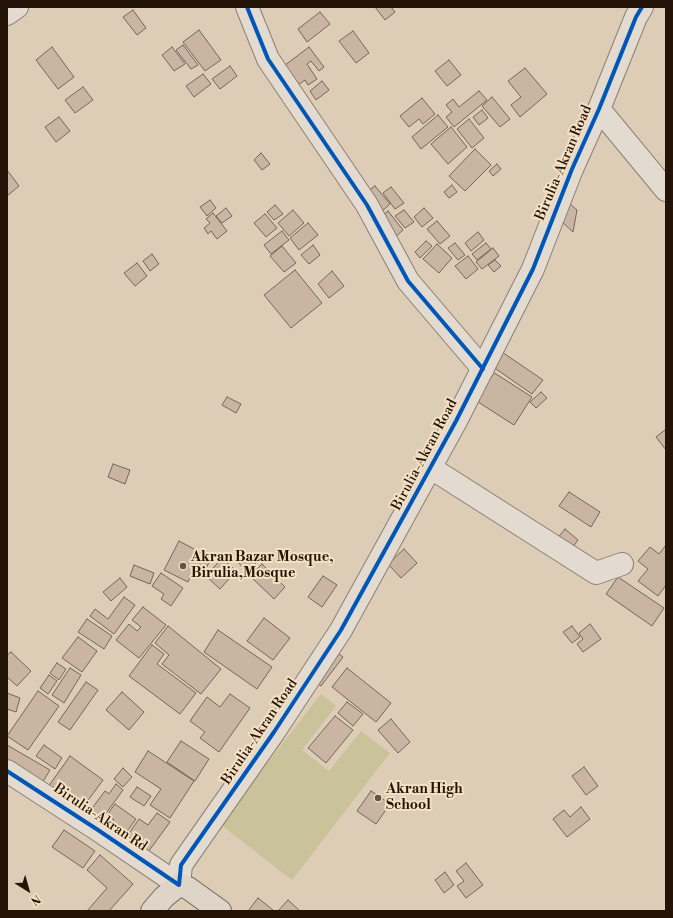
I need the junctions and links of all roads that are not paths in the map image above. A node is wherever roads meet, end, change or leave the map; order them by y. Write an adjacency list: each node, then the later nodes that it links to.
1 (17, 7): 4 (street)
2 (247, 7): 7 (street)
3 (642, 7): 5 (street, Birulia-Akran Road)
4 (7, 14)
5 (599, 109): 6 (street); 7 (street, Birulia-Akran Road)
6 (666, 190)
7 (483, 369): 8 (street, Birulia-Akran Road)
8 (431, 468): 9 (street); 11 (street, Birulia-Akran Road)
9 (622, 564)
10 (11, 781): 11 (street, Birulia-Akran Rd)
11 (179, 885): 12 (highway); 13 (highway, Birulia-Akran Rd)
12 (152, 911)
13 (220, 911)

